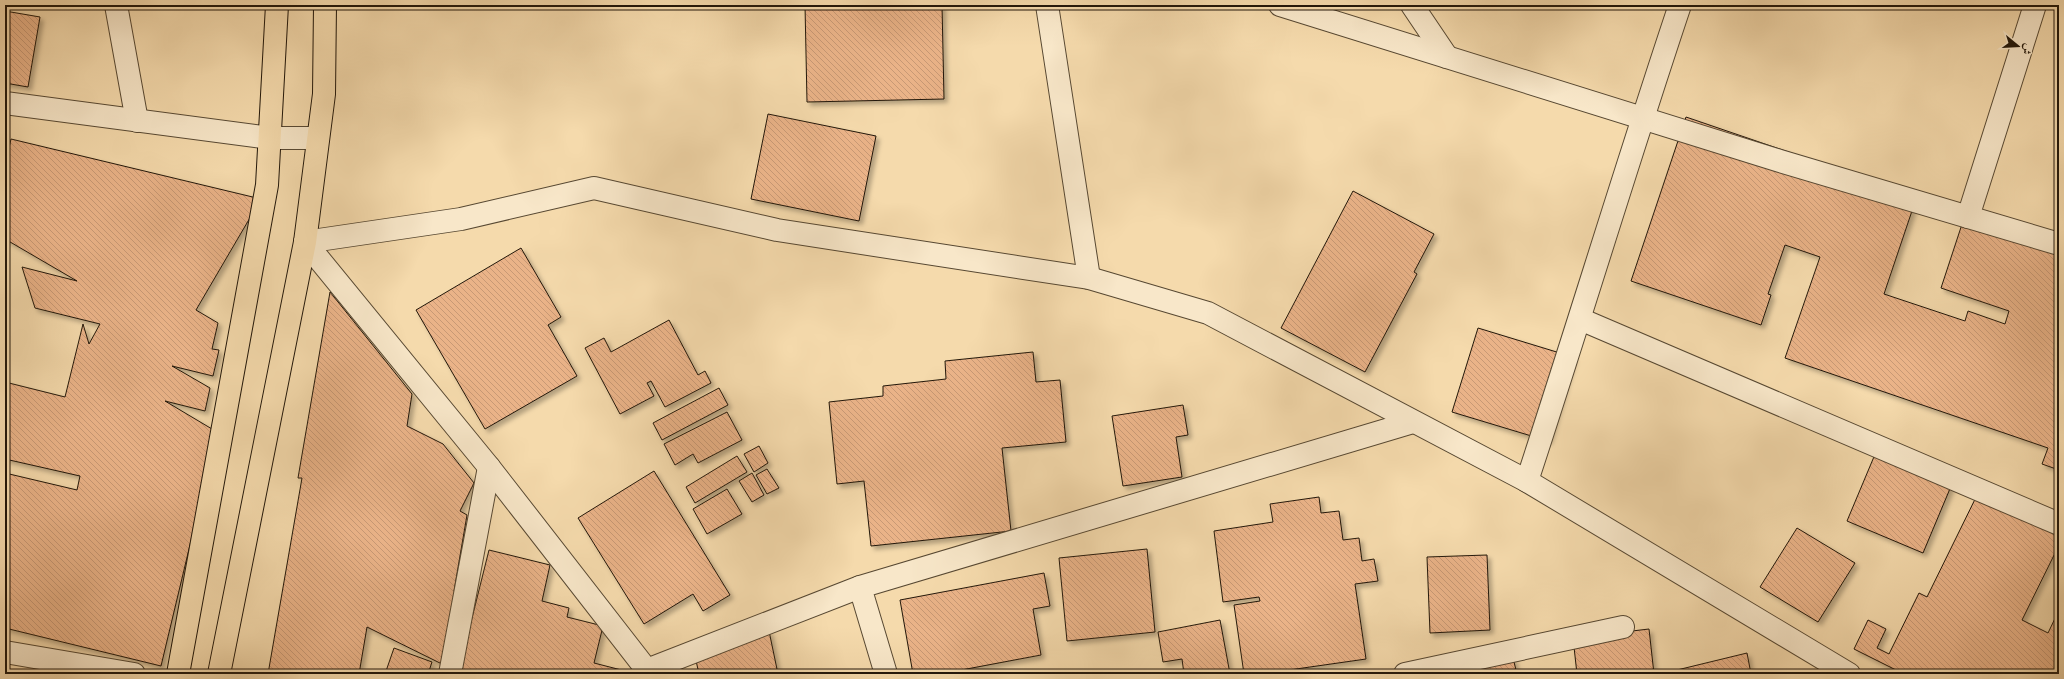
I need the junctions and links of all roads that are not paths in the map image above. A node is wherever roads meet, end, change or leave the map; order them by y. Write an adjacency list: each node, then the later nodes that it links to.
1 (116, 5): 12 (street)
2 (278, 5): 13 (main road)
3 (325, 5): 14 (main road)
4 (1047, 5): 18 (street)
5 (1280, 5): 9 (street)
6 (1412, 5): 9 (street)
7 (1680, 5): 11 (street)
8 (2035, 5): 15 (street)
9 (1447, 57): 11 (street)
10 (5, 103): 12 (street)
11 (1642, 118): 15 (street); 19 (street)
12 (137, 121): 13 (street)
13 (270, 138): 14 (street); 30 (main road)
14 (318, 138): 16 (main road)
15 (1968, 217): 17 (street)
16 (305, 242): 18 (street); 21 (street); 31 (main road)
17 (2059, 244)
18 (1089, 278): 20 (street)
19 (1580, 319): 22 (street); 23 (street)
20 (1413, 422): 22 (street); 24 (street)
21 (488, 467): 27 (street); 32 (street)
22 (1527, 481): 28 (street)
23 (2059, 524)
24 (860, 587): 27 (street); 33 (street)
25 (1624, 627): 34 (street)
26 (5, 652): 29 (street)
27 (648, 673)
28 (1846, 673)
29 (134, 674)
30 (178, 674)
31 (219, 674)
32 (450, 674)
33 (886, 674)
34 (1406, 674)

